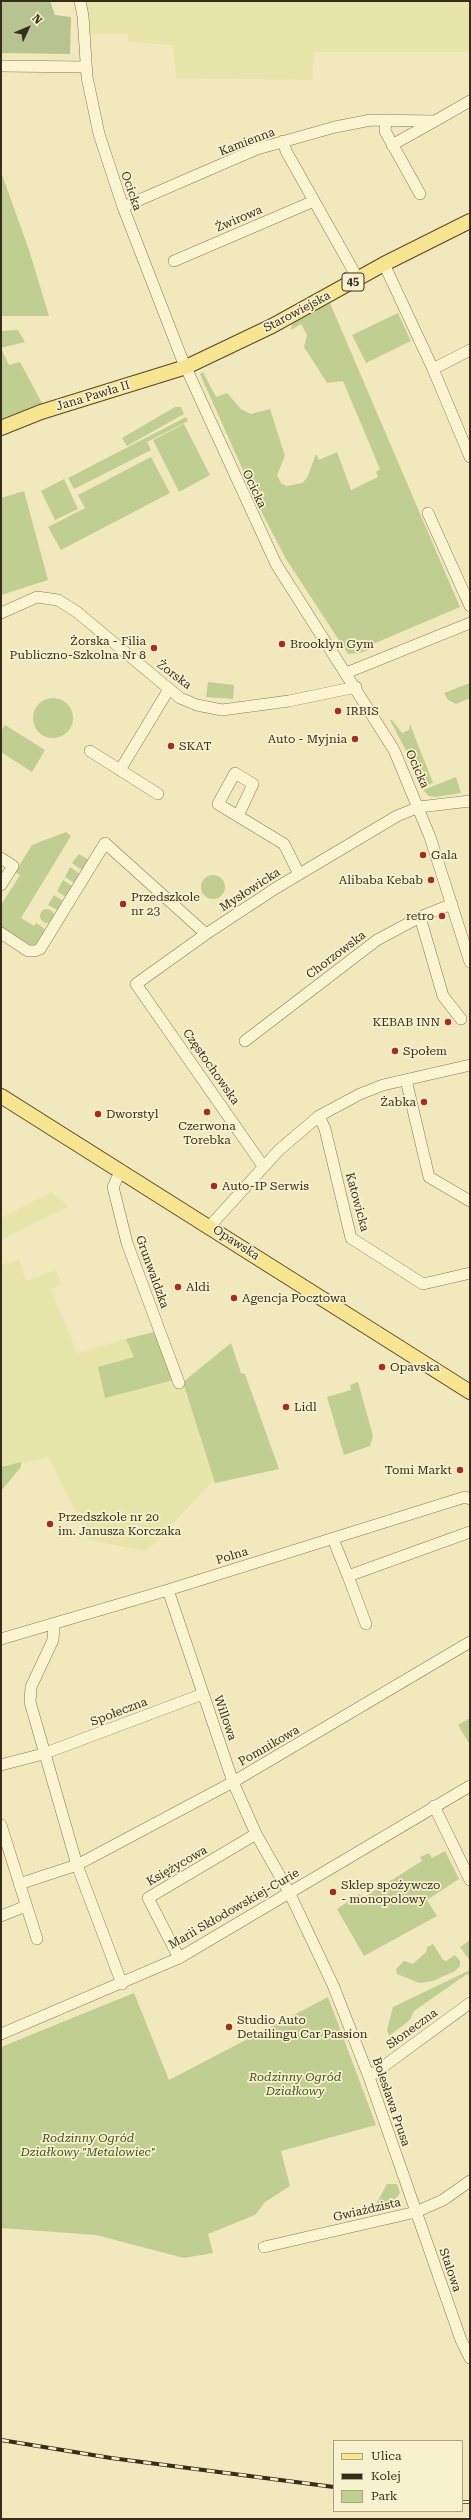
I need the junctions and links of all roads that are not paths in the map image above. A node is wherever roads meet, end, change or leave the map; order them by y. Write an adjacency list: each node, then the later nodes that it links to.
1 (80, 1): 3 (street, Ocicka)
2 (1, 66): 3 (street)
3 (86, 67): 11 (street, Ocicka)
4 (470, 101): 6 (street)
5 (386, 120): 6 (street, Kamienna); 7 (street, Kamienna); 8 (street)
6 (435, 121): 8 (street)
7 (283, 141): 10 (street); 11 (street, Kamienna)
8 (392, 145): 9 (street)
9 (420, 194)
10 (314, 201): 13 (street, Żwirowa); 15 (street)
11 (123, 207): 17 (street, Ocicka)
12 (470, 221): 14 (main road, Starowiejska / 45)
13 (174, 261)
14 (384, 264): 15 (main road, Starowiejska / 45); 18 (street)
15 (358, 279): 17 (main road, Starowiejska / 45)
16 (470, 350): 18 (street)
17 (186, 367): 19 (main road, Jana Pawła II / 45); 26 (street, Ocicka)
18 (433, 369): 20 (street)
19 (1, 428)
20 (470, 457)
21 (428, 513): 22 (street)
22 (466, 585): 23 (street)
23 (470, 606)
24 (1, 613): 28 (street, Żorska)
25 (470, 623): 26 (street)
26 (346, 673): 27 (street, Ocicka)
27 (356, 687): 28 (street, Żorska); 33 (street, Ocicka)
28 (169, 689): 30 (street)
29 (90, 751): 30 (street)
30 (120, 770): 31 (street)
31 (158, 794)
32 (470, 801): 33 (street, Mysłowicka)
33 (419, 807): 36 (street, Mysłowicka); 38 (street, Ocicka)
34 (238, 816): 36 (street, Mysłowicka)
35 (1, 858): 37 (street)
36 (299, 874): 41 (street, Mysłowicka)
37 (1, 885)
38 (452, 904): 39 (street, Chorzowska); 42 (street, Ocicka)
39 (420, 917): 44 (street); 45 (street, Chorzowska)
40 (1, 933): 41 (street)
41 (206, 934): 43 (street, Mysłowicka)
42 (470, 962)
43 (136, 984): 50 (street, Częstochowska)
44 (461, 1019)
45 (245, 1041)
46 (470, 1064): 47 (street)
47 (406, 1080): 49 (street); 52 (street)
48 (1, 1096): 51 (main road, Opawska)
49 (319, 1116): 50 (street); 54 (street, Katowicka)
50 (264, 1166): 53 (street)
51 (121, 1170): 53 (main road, Opawska); 55 (street, Grunwaldzka)
52 (470, 1200)
53 (210, 1226): 56 (main road, Opawska)
54 (470, 1273)
55 (179, 1383)
56 (470, 1392)
57 (470, 1499): 59 (street, Polna)
58 (470, 1532): 60 (street)
59 (333, 1539): 60 (street); 61 (street, Polna)
60 (348, 1576): 63 (street)
61 (168, 1590): 62 (street, Polna); 66 (street, Willowa)
62 (54, 1624): 64 (street, Polna); 67 (street)
63 (366, 1624)
64 (1, 1639)
65 (470, 1642): 69 (street, Pomnikowa)
66 (203, 1694): 67 (street, Społeczna); 69 (street, Willowa)
67 (44, 1754): 68 (street, Społeczna); 74 (street)
68 (1, 1765)
69 (233, 1782): 73 (street, Willowa); 74 (street, Pomnikowa)
70 (470, 1786): 71 (street, Marii Skłodowskiej-Curie)
71 (434, 1806): 75 (street); 77 (street, Marii Skłodowskiej-Curie)
72 (1, 1825): 76 (street)
73 (256, 1834): 77 (street, Willowa); 81 (street, Księżycowa)
74 (77, 1864): 76 (street, Pomnikowa); 82 (street)
75 (470, 1880)
76 (19, 1884): 78 (street)
77 (289, 1892): 81 (street, Marii Skłodowskiej-Curie); 85 (street, Bolesława Prusa)
78 (26, 1906): 79 (street); 80 (street)
79 (1, 1916)
80 (37, 1939)
81 (179, 1958): 82 (street, Marii Skłodowskiej-Curie)
82 (122, 1984): 84 (street, Marii Skłodowskiej-Curie)
83 (470, 2003): 85 (street, Słoneczna)
84 (1, 2034)
85 (369, 2076): 87 (street, Bolesława Prusa)
86 (470, 2181): 87 (street, Gwiaździsta)
87 (416, 2212): 88 (street, Gwiaździsta); 89 (street, Stalowa)
88 (264, 2247)
89 (470, 2358)

